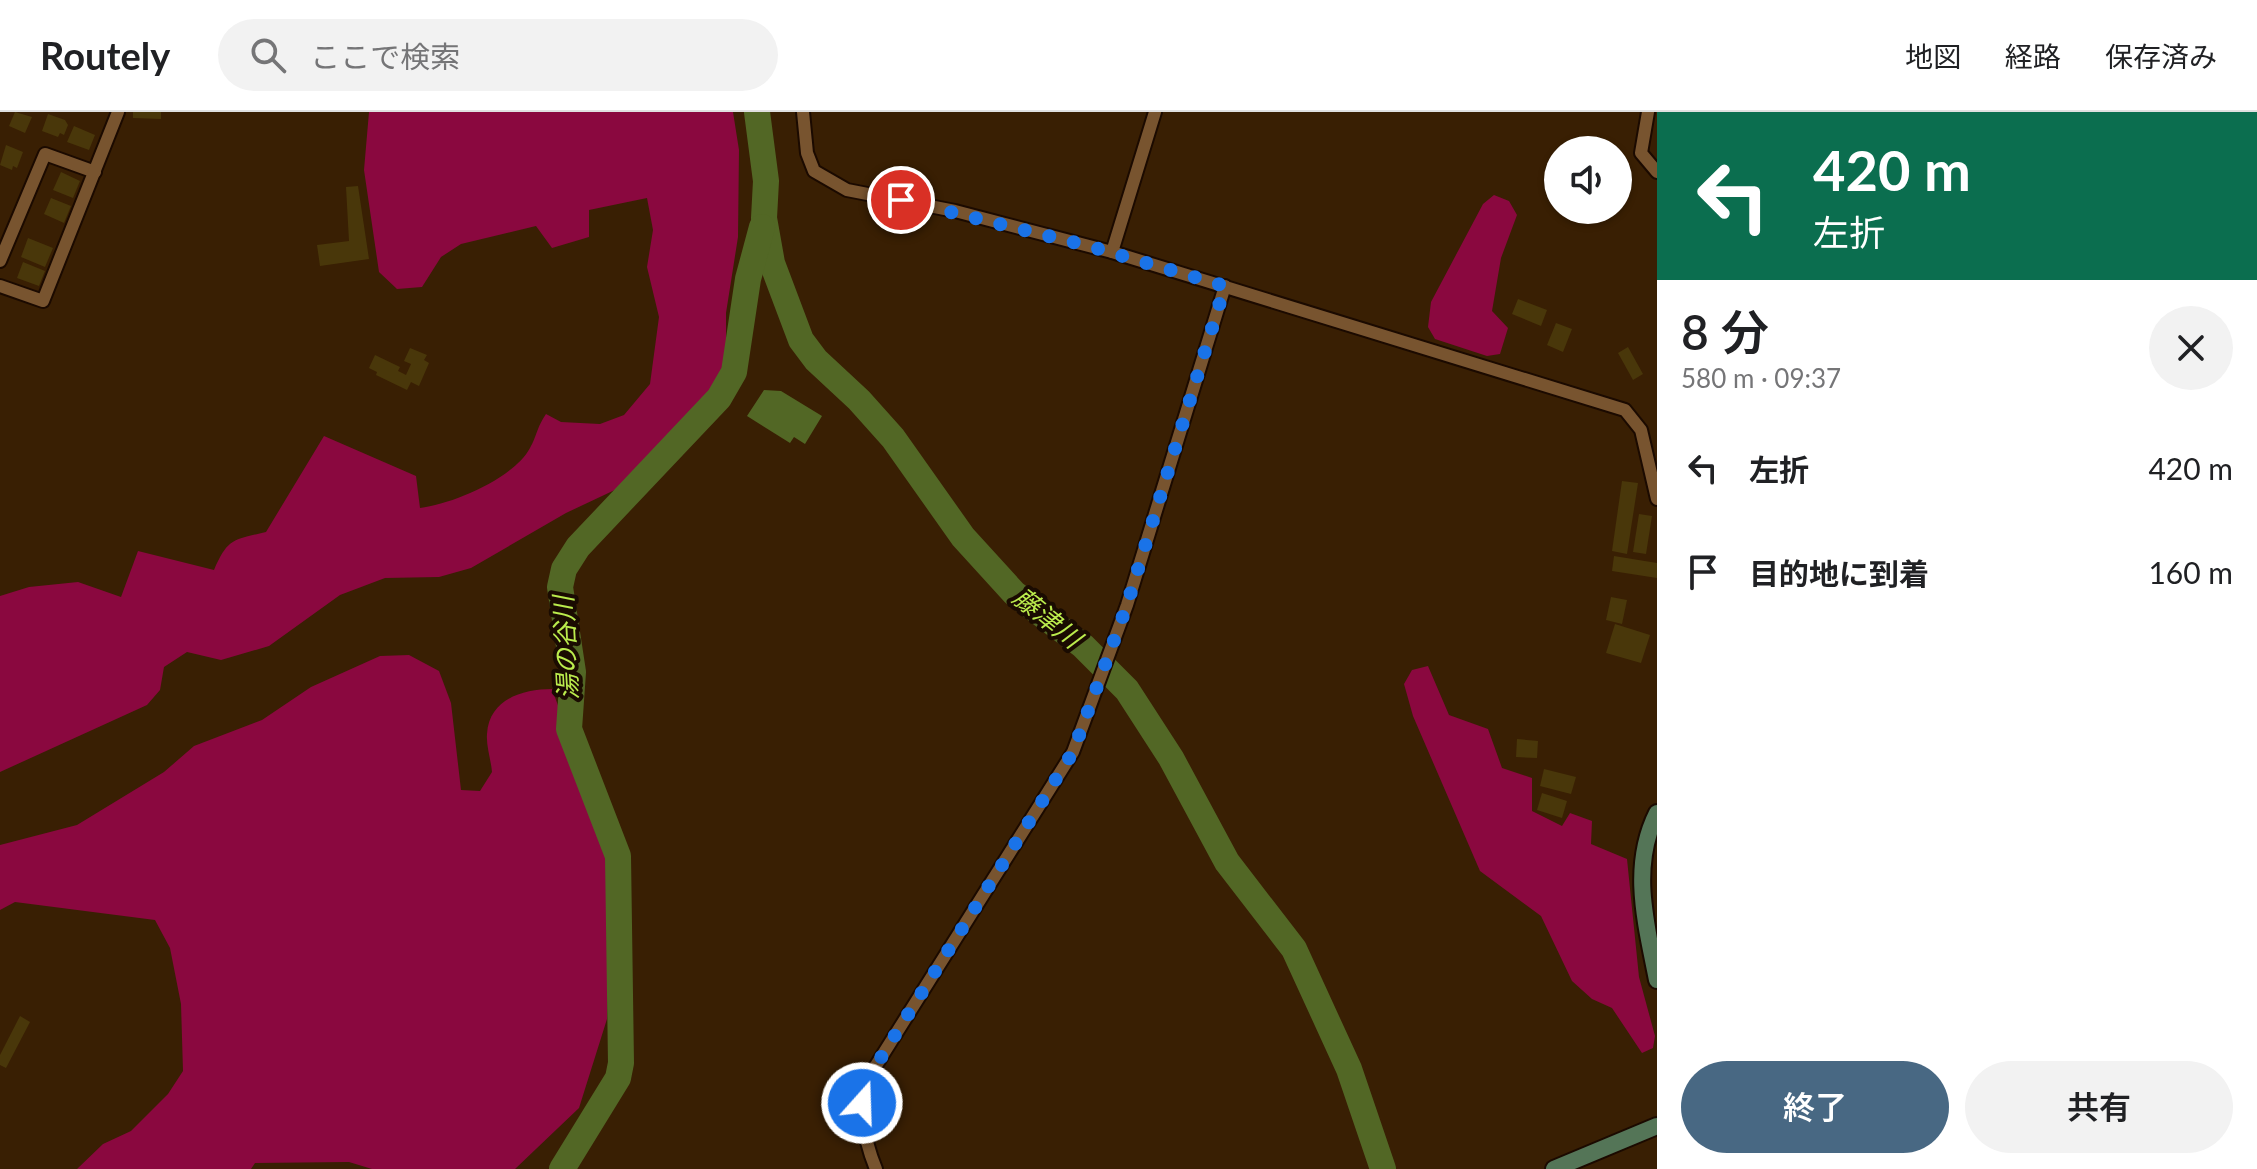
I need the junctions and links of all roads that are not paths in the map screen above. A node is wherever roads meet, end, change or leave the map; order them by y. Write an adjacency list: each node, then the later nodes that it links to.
1 (118, 112): 5 (street)
2 (803, 112): 7 (street)
3 (1155, 112): 7 (street)
4 (1648, 112): 6 (street)
5 (95, 172): 8 (street); 9 (street)
6 (1657, 172)
7 (1112, 252): 10 (street)
8 (0, 261)
9 (0, 286)
10 (1225, 286): 11 (street); 15 (street)
11 (1657, 499)
12 (1657, 813): 13 (main road)
13 (1657, 980)
14 (1657, 1126): 16 (main road)
15 (876, 1169)
16 (1554, 1169)

